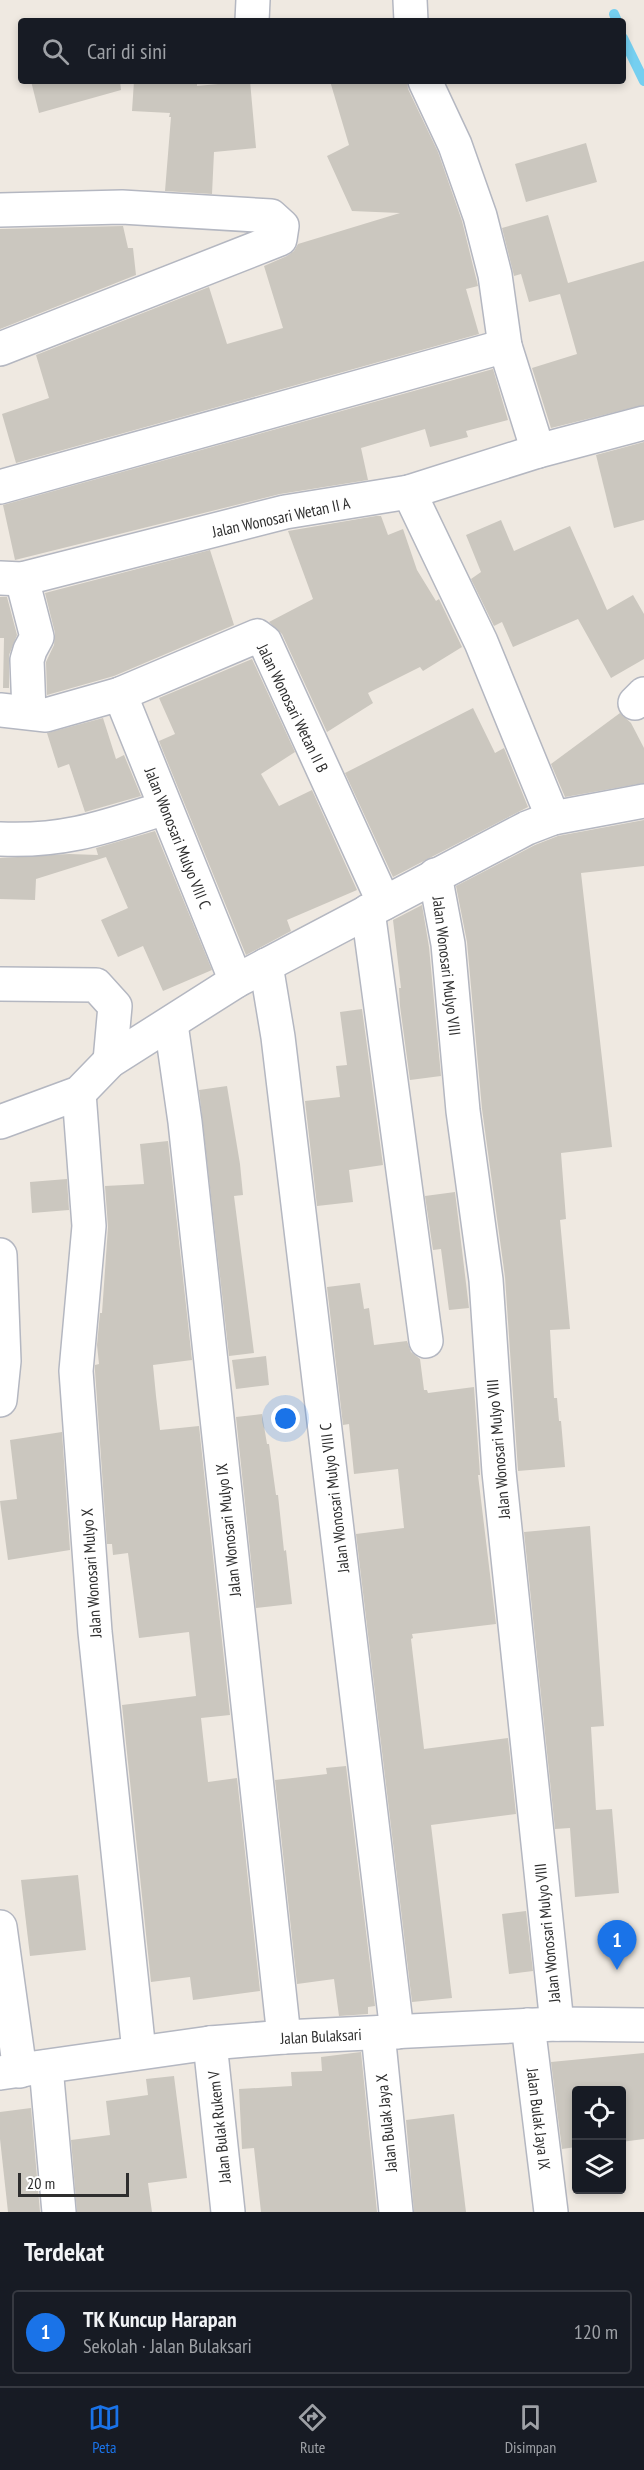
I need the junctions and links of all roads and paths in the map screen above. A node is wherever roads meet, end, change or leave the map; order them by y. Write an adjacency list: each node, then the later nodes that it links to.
1 (253, 0): 3 (street)
2 (410, 0): 4 (street)
3 (252, 18)
4 (411, 18)
5 (426, 84): 7 (street)
6 (0, 210): 8 (street)
7 (505, 345): 10 (street); 11 (street)
8 (0, 349)
9 (644, 423): 10 (street, Jalan Wonosari Wetan II A)
10 (538, 451): 12 (street, Jalan Wonosari Wetan II A)
11 (0, 487)
12 (409, 492): 13 (street, Jalan Wonosari Wetan II A); 18 (street)
13 (11, 578): 15 (street)
14 (120, 694): 15 (street, Jalan Wonosari Wetan II B); 17 (street, Jalan Wonosari Mulyo VIII C); 21 (street, Jalan Wonosari Wetan II B)
15 (15, 712)
16 (644, 801): 18 (street)
17 (165, 808): 19 (street); 23 (street, Jalan Wonosari Mulyo VIII C)
18 (553, 818): 20 (street)
19 (0, 839)
20 (435, 875): 21 (street); 33 (street, Jalan Wonosari Mulyo VIII)
21 (376, 907): 22 (street); 30 (street)
22 (266, 965): 23 (street); 35 (street, Jalan Wonosari Mulyo VIII C)
23 (236, 981): 25 (street)
24 (0, 984): 26 (street)
25 (171, 1024): 26 (street); 36 (street, Jalan Wonosari Mulyo IX)
26 (110, 1061): 27 (street)
27 (79, 1093): 28 (street); 38 (street, Jalan Wonosari Mulyo X)
28 (0, 1122)
29 (0, 1255): 31 (street)
30 (426, 1341)
31 (0, 1400)
32 (0, 1927): 39 (street)
33 (542, 2025): 34 (street, Jalan Bulaksari); 35 (street, Jalan Bulaksari); 43 (street, Jalan Bulak Jaya IX)
34 (644, 2025)
35 (387, 2032): 36 (street, Jalan Bulaksari); 42 (street, Jalan Bulak Jaya X)
36 (284, 2037): 37 (street, Jalan Bulaksari)
37 (210, 2043): 38 (street, Jalan Bulaksari); 41 (street, Jalan Bulak Rukem V)
38 (139, 2052): 39 (street, Jalan Bulaksari)
39 (22, 2070): 40 (street)
40 (59, 2212)
41 (228, 2212)
42 (396, 2212)
43 (551, 2212)

